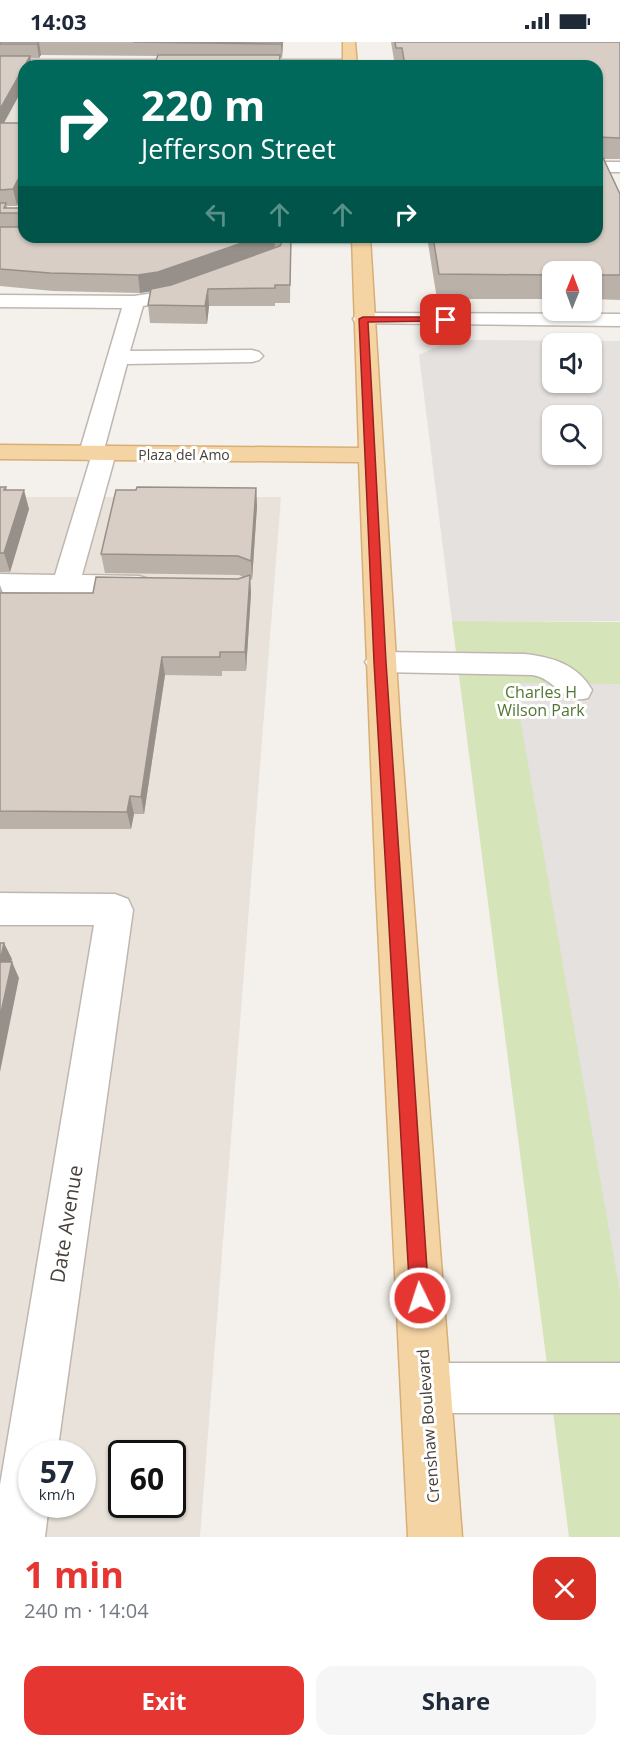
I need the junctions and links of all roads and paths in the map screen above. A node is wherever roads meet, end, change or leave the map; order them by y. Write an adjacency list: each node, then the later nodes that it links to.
1 (64, 49): 4 (street)
2 (288, 51): 3 (street)
3 (224, 56): 5 (street); 6 (street)
4 (58, 60)
5 (199, 60)
6 (250, 60)
7 (0, 64): 8 (street)
8 (18, 64)
9 (603, 167): 10 (street)
10 (620, 167)
11 (298, 243): 13 (street)
12 (361, 243): 17 (main road, Crenshaw Boulevard)
13 (274, 257)
14 (208, 281): 16 (street)
15 (0, 301): 16 (street)
16 (134, 302): 20 (street)
17 (363, 319): 18 (street); 23 (main road, Crenshaw Boulevard)
18 (620, 320)
19 (252, 356): 20 (street)
20 (119, 358): 22 (street)
21 (0, 452): 22 (main road, Plaza del Amo)
22 (97, 453): 23 (main road, Plaza del Amo); 25 (street)
23 (369, 455): 27 (main road, Crenshaw Boulevard)
24 (0, 583): 25 (street)
25 (66, 584): 26 (street)
26 (169, 585)
27 (380, 662): 28 (street); 30 (main road, Crenshaw Boulevard)
28 (578, 690)
29 (0, 909): 32 (street, Date Avenue)
30 (426, 1388): 31 (street); 33 (main road, Crenshaw Boulevard)
31 (620, 1388)
32 (18, 1537)
33 (435, 1537)

